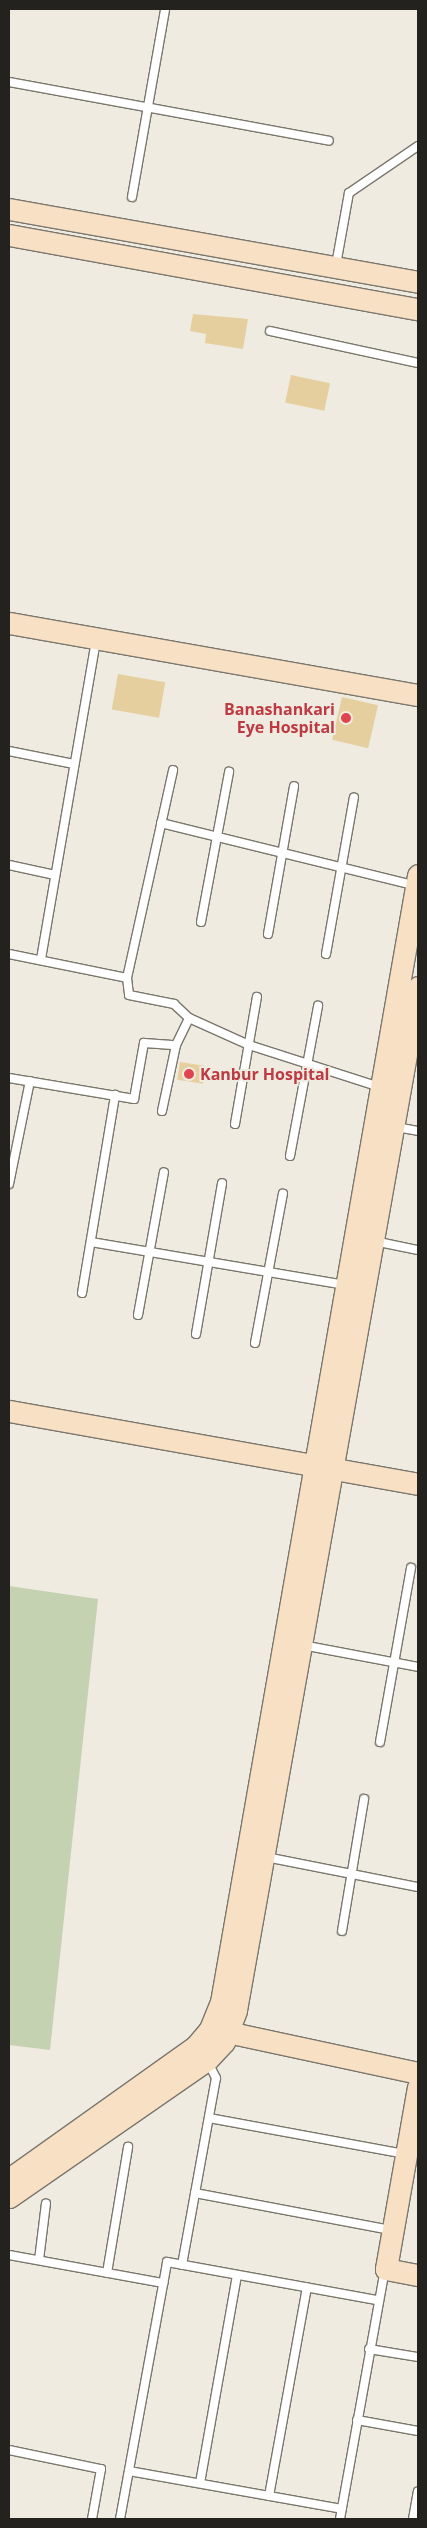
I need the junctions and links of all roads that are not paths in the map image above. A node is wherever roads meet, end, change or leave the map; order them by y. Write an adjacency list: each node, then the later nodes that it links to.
1 (165, 9): 3 (lane)
2 (9, 82): 3 (lane)
3 (148, 108): 4 (lane); 6 (lane)
4 (329, 141)
5 (418, 146): 9 (lane)
6 (132, 197)
7 (9, 209): 9 (street)
8 (9, 235): 11 (street)
9 (336, 268): 10 (street)
10 (418, 282)
11 (418, 309)
12 (270, 331): 13 (lane)
13 (418, 363)
14 (9, 623): 15 (street)
15 (96, 638): 16 (street); 18 (lane)
16 (418, 695)
17 (9, 751): 18 (lane)
18 (74, 764): 28 (lane)
19 (173, 770): 23 (lane)
20 (229, 772): 24 (lane)
21 (294, 786): 25 (lane)
22 (354, 797): 27 (lane)
23 (161, 822): 24 (lane); 35 (lane)
24 (216, 836): 25 (lane); 30 (lane)
25 (282, 852): 27 (lane); 31 (lane)
26 (9, 865): 28 (lane)
27 (341, 867): 29 (lane); 33 (lane)
28 (55, 875): 34 (lane)
29 (417, 881): 45 (street)
30 (201, 922)
31 (268, 934)
32 (9, 954): 34 (lane)
33 (326, 954)
34 (41, 959): 35 (lane)
35 (127, 978): 39 (lane)
36 (418, 987): 45 (street)
37 (257, 997): 41 (lane)
38 (318, 1006): 42 (lane)
39 (189, 1018): 40 (lane); 41 (lane)
40 (176, 1045): 46 (lane); 47 (lane)
41 (249, 1045): 42 (lane); 48 (lane)
42 (307, 1064): 45 (lane); 51 (lane)
43 (9, 1078): 44 (lane)
44 (30, 1081): 46 (lane); 53 (lane)
45 (390, 1089): 49 (street); 62 (street)
46 (115, 1096): 57 (lane)
47 (162, 1112)
48 (235, 1124)
49 (392, 1126): 50 (lane); 56 (street)
50 (418, 1131)
51 (290, 1156)
52 (164, 1172): 59 (lane)
53 (9, 1184)
54 (222, 1184): 60 (lane)
55 (284, 1194): 61 (lane)
56 (371, 1241): 58 (lane); 68 (street)
57 (91, 1242): 59 (lane); 63 (lane)
58 (418, 1250)
59 (149, 1251): 60 (lane); 64 (lane)
60 (208, 1262): 61 (lane); 65 (lane)
61 (269, 1272): 62 (lane); 66 (lane)
62 (345, 1285): 68 (street)
63 (82, 1293)
64 (138, 1314)
65 (196, 1334)
66 (255, 1343)
67 (9, 1411): 68 (street)
68 (322, 1467): 69 (street); 71 (street); 80 (street)
69 (418, 1484)
70 (411, 1568): 72 (lane)
71 (300, 1645): 72 (lane); 76 (street)
72 (394, 1662): 73 (lane); 74 (lane)
73 (418, 1667)
74 (380, 1742)
75 (364, 1799): 77 (lane)
76 (263, 1856): 77 (lane); 80 (street)
77 (352, 1874): 78 (lane); 79 (lane)
78 (418, 1887)
79 (342, 1932)
80 (219, 2031): 81 (street); 82 (street); 87 (street)
81 (207, 2060): 84 (lane); 89 (street)
82 (418, 2073)
83 (418, 2087): 86 (street)
84 (209, 2118): 86 (lane); 88 (lane)
85 (128, 2147): 96 (lane)
86 (406, 2154): 91 (street)
87 (9, 2179)
88 (195, 2193): 91 (lane); 94 (lane)
89 (9, 2197)
90 (46, 2203): 93 (lane)
91 (392, 2230): 95 (street)
92 (9, 2255): 93 (lane)
93 (39, 2260): 96 (lane)
94 (182, 2265): 98 (lane); 99 (lane)
95 (386, 2269): 97 (street); 101 (lane)
96 (107, 2273): 99 (lane)
97 (418, 2274)
98 (237, 2275): 100 (lane); 108 (lane)
99 (163, 2283): 107 (lane)
100 (307, 2288): 101 (lane); 110 (lane)
101 (377, 2300): 102 (lane)
102 (369, 2349): 103 (lane); 104 (lane)
103 (418, 2357)
104 (357, 2420): 105 (lane); 111 (lane)
105 (418, 2431)
106 (9, 2450): 112 (lane)
107 (129, 2471): 108 (lane); 113 (lane)
108 (200, 2484): 110 (lane)
109 (418, 2491): 115 (lane)
110 (269, 2496): 111 (lane)
111 (342, 2509): 114 (lane)
112 (92, 2519)
113 (120, 2519)
114 (340, 2519)
115 (414, 2519)

